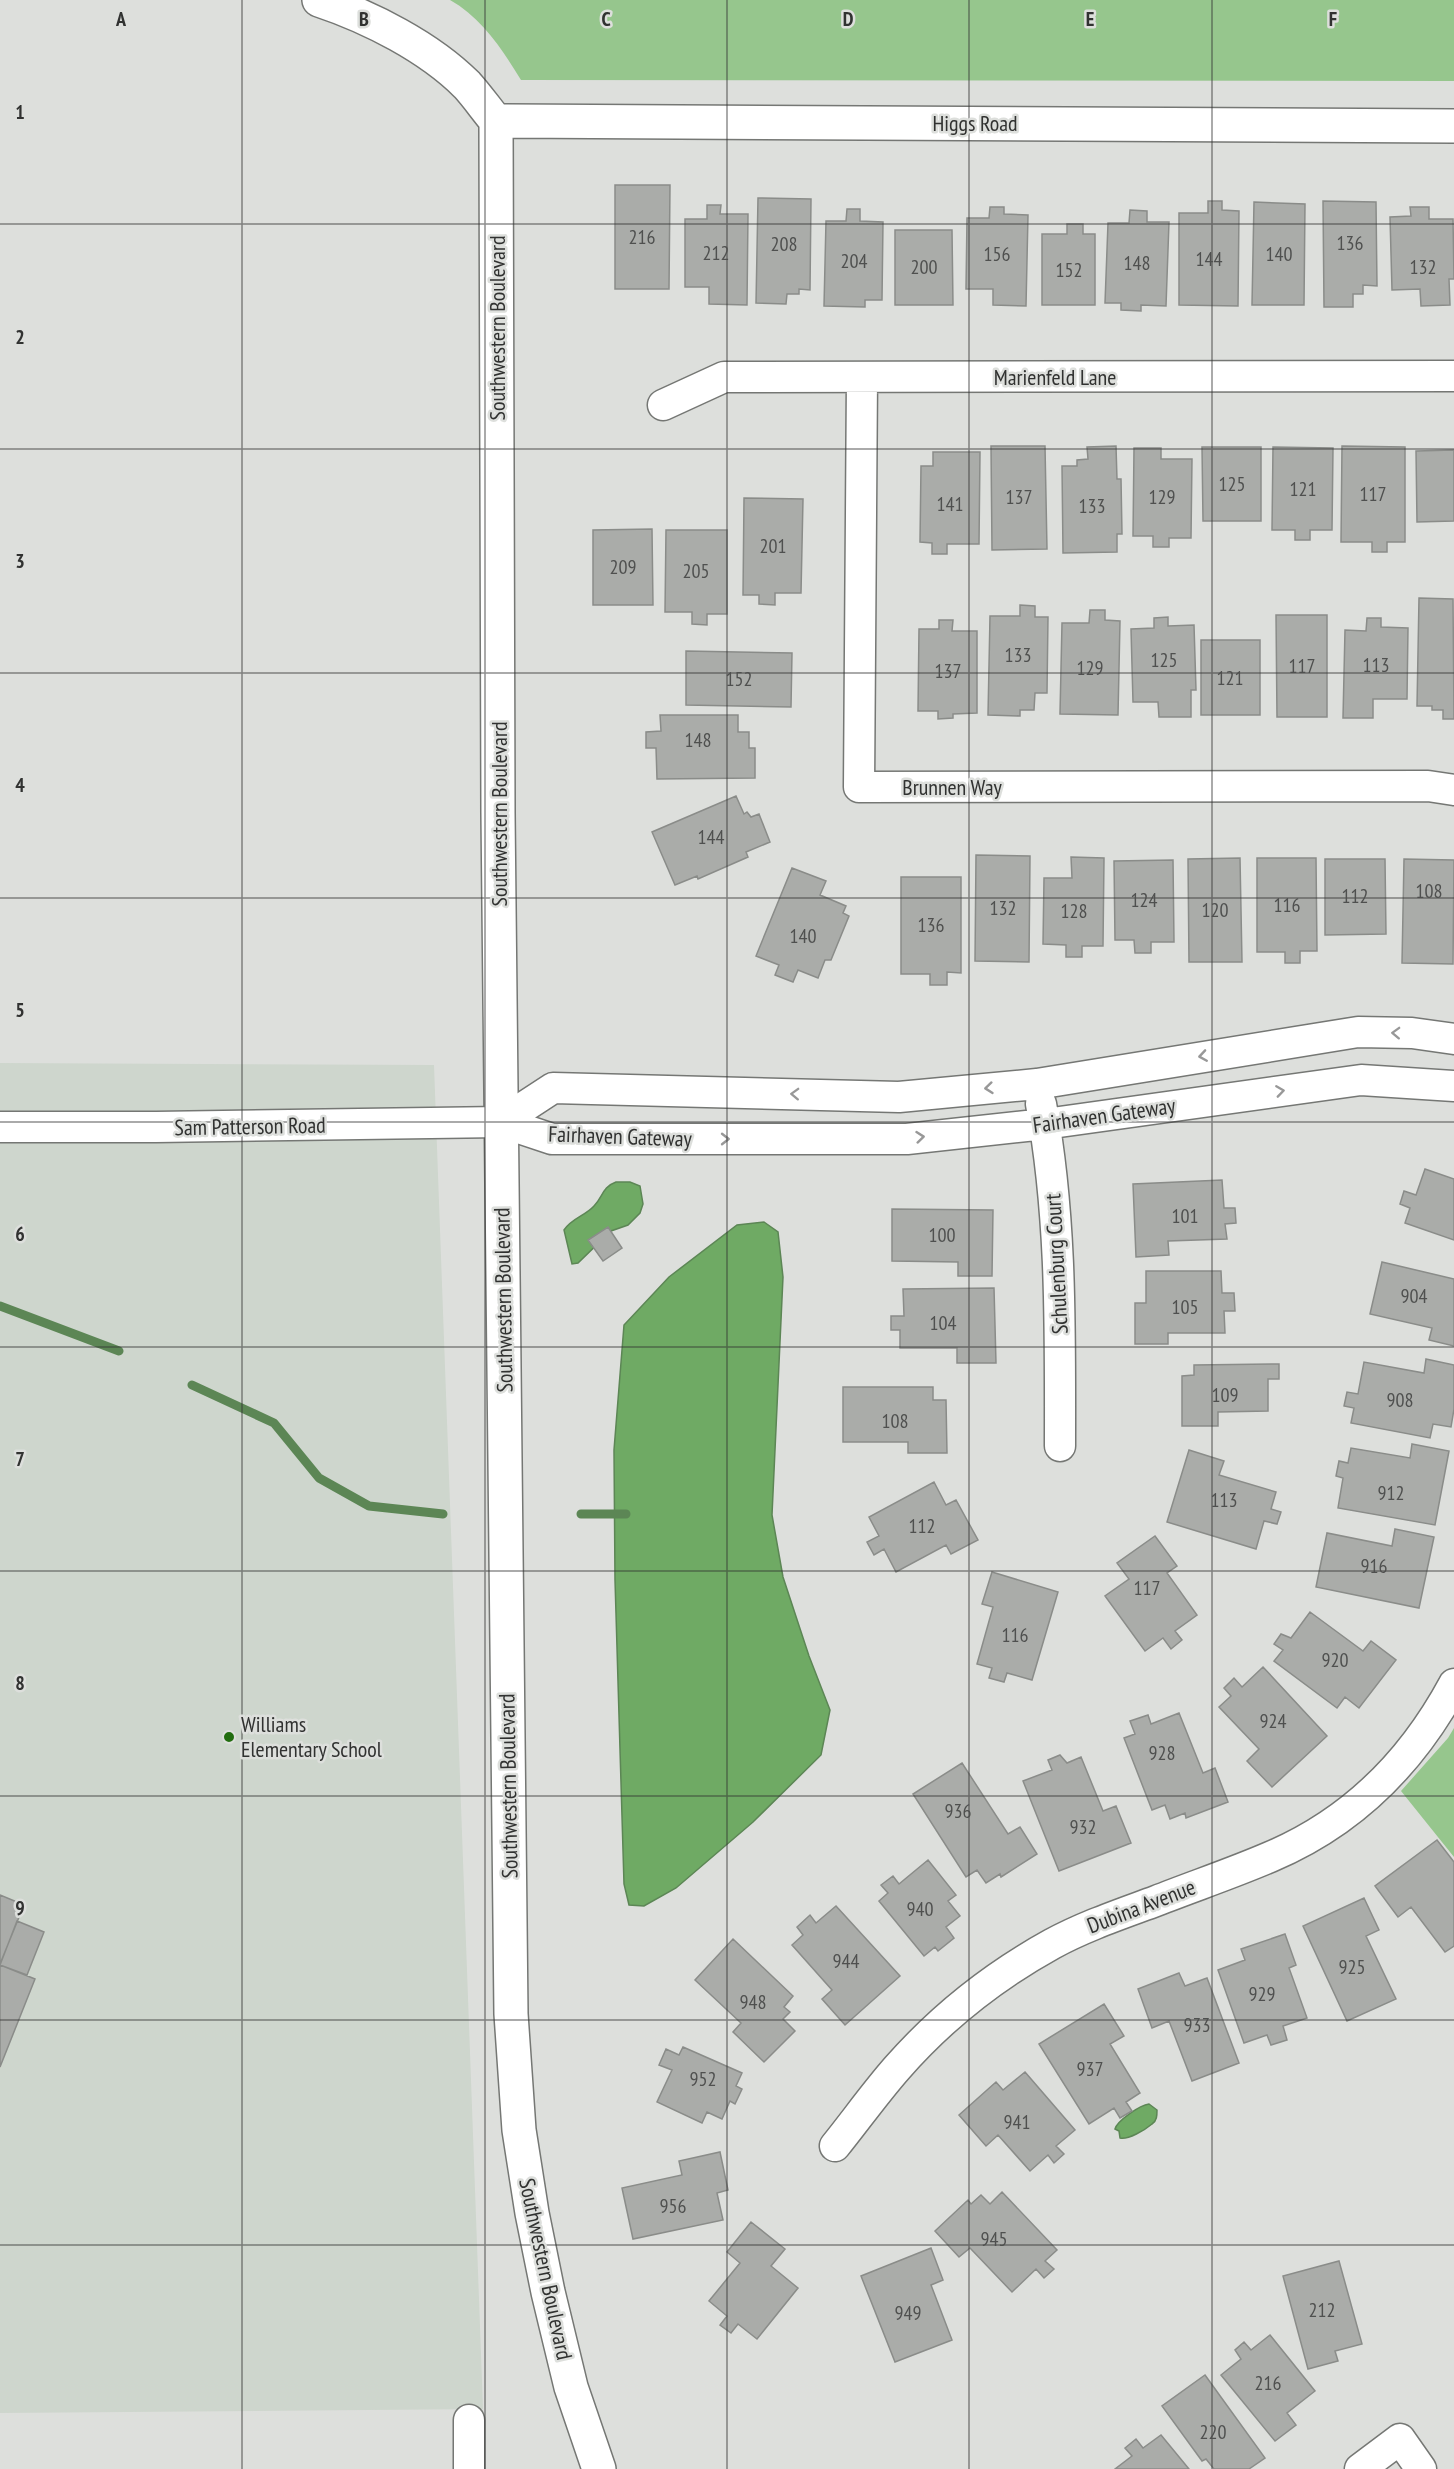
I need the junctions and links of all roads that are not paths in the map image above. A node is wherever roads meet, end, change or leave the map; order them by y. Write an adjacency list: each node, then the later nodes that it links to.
1 (320, 0): 2 (street)
2 (496, 121): 3 (street, Higgs Road); 11 (street, Southwestern Boulevard)
3 (1454, 126)
4 (1454, 376): 5 (street, Marienfeld Lane)
5 (862, 377): 6 (street, Marienfeld Lane); 7 (street, Brunnen Way)
6 (663, 405)
7 (1454, 790)
8 (1454, 1039): 9 (street, Fairhaven Gateway, one-way to 9)
9 (1037, 1084): 11 (street, Fairhaven Gateway, one-way to 11); 12 (street, Schulenburg Court)
10 (1454, 1086): 12 (street, Fairhaven Gateway, one-way to 10)
11 (501, 1122): 12 (street, Fairhaven Gateway, one-way to 12); 13 (street, Sam Patterson Road); 19 (street, Southwestern Boulevard)
12 (1045, 1124): 14 (street, Schulenburg Court)
13 (0, 1127)
14 (1060, 1446)
15 (1454, 1684): 16 (street, Dubina Avenue)
16 (835, 2146)
17 (469, 2420): 18 (street)
18 (469, 2469)
19 (599, 2469)
20 (1360, 2469): 21 (street)
21 (1421, 2469)

